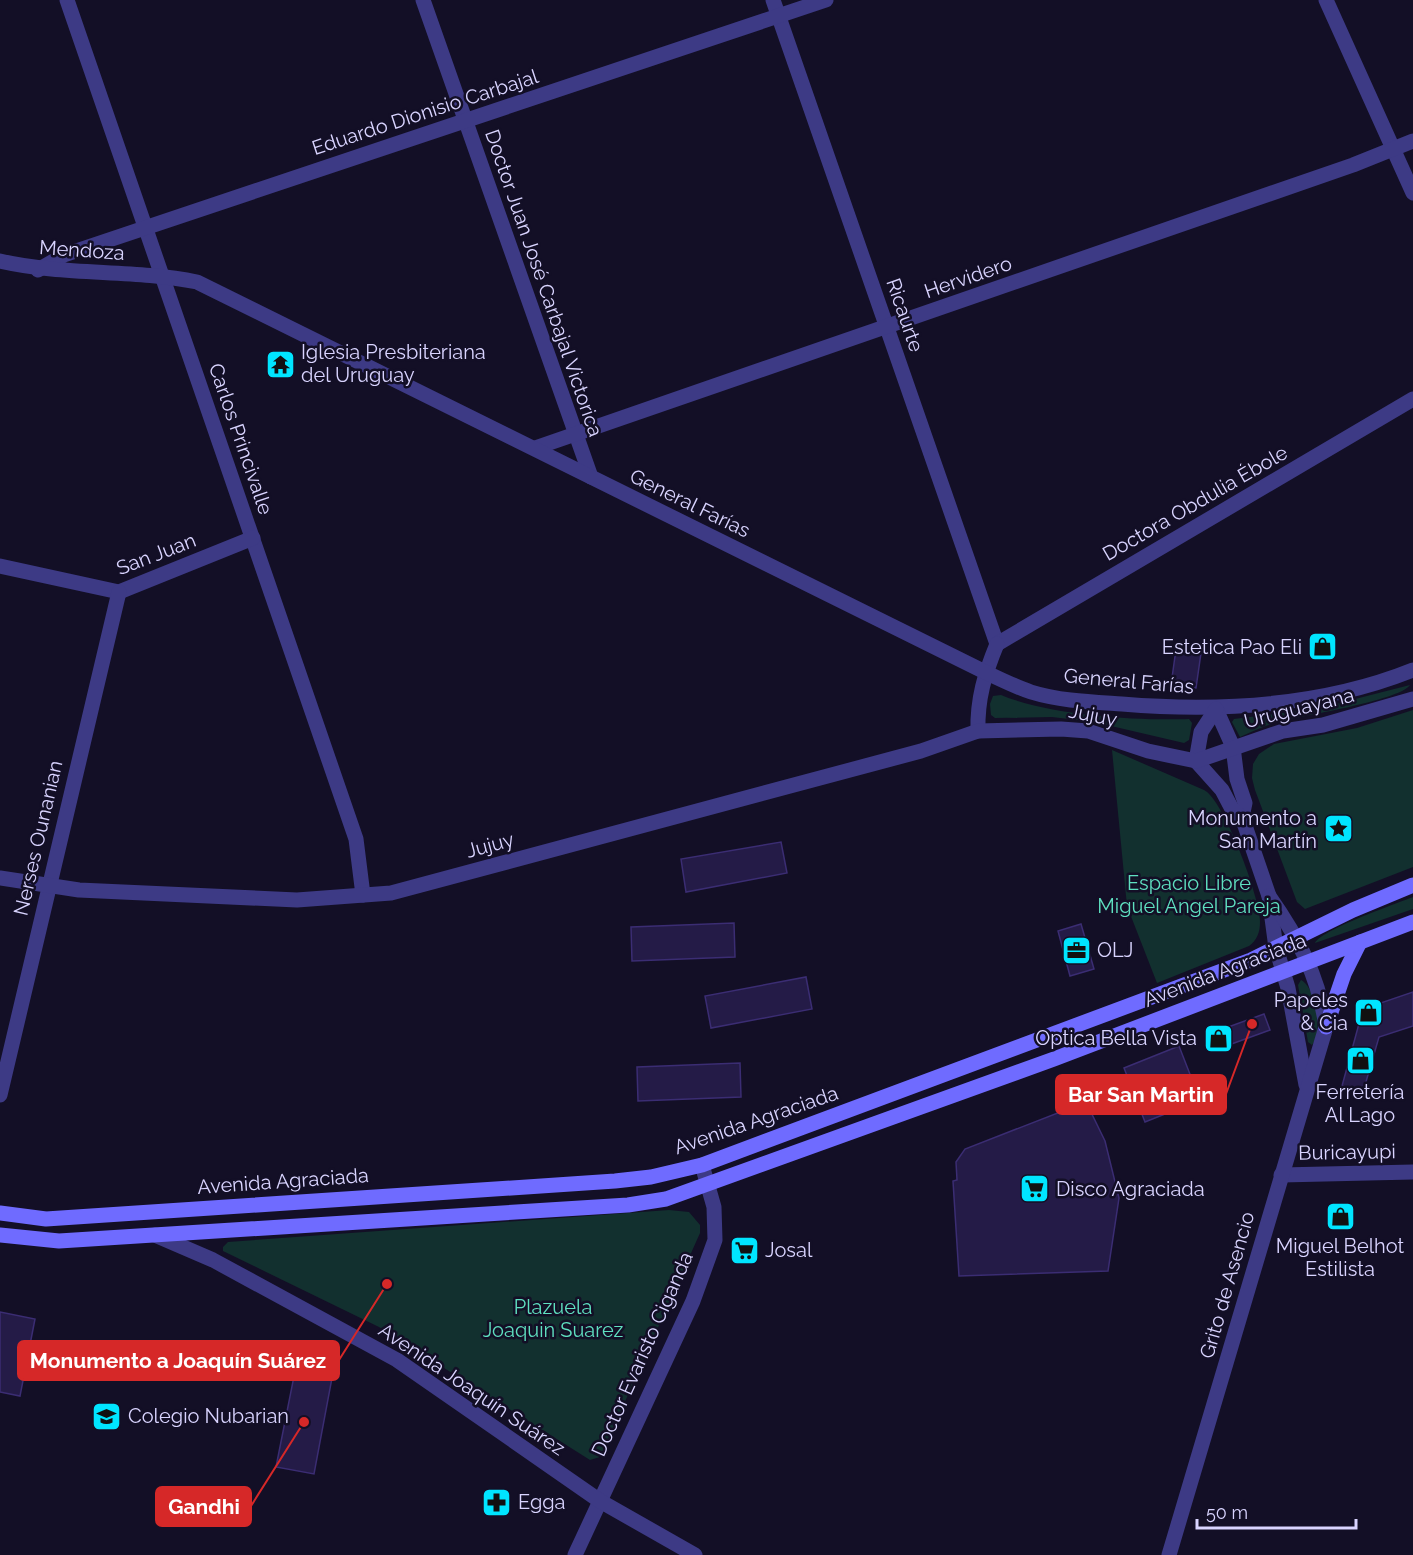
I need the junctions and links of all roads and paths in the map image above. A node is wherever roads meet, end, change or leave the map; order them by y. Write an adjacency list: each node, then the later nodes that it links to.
1 (67, 0): 11 (street, Carlos Princivalle)
2 (423, 0): 7 (street, Doctor Juan José Carbajal Victorica)
3 (773, 0): 6 (street, Ricaurte)
4 (826, 0): 6 (street, Eduardo Dionisio Carbajal)
5 (1326, 0): 9 (street)
6 (779, 16): 7 (street, Eduardo Dionisio Carbajal); 15 (street, Ricaurte)
7 (465, 121): 11 (street, Eduardo Dionisio Carbajal); 17 (street, Doctor Juan José Carbajal Victorica)
8 (1413, 141): 9 (street, Hervidero)
9 (1394, 150): 10 (street); 15 (street, Hervidero)
10 (1413, 193)
11 (146, 228): 13 (street, Eduardo Dionisio Carbajal); 14 (street, Carlos Princivalle)
12 (0, 261): 13 (street, Mendoza)
13 (38, 270): 14 (street, Mendoza)
14 (162, 275): 18 (street, General Farías); 20 (street, Carlos Princivalle)
15 (886, 328): 17 (street, Hervidero); 23 (street, Ricaurte)
16 (1413, 399): 23 (street, Doctora Obdulia Ébole)
17 (576, 435): 18 (street, Hervidero); 19 (street, Doctor Juan José Carbajal Victorica)
18 (534, 448): 19 (street, General Farías)
19 (591, 477): 25 (street, General Farías)
20 (253, 538): 22 (street, San Juan); 35 (street, Carlos Princivalle)
21 (0, 566): 22 (street, San Juan)
22 (119, 592): 34 (street, Nerses Ounanian)
23 (998, 644): 25 (street)
24 (1413, 670): 27 (street, Uruguayana)
25 (985, 672): 27 (street, General Farías); 28 (street)
26 (1413, 699): 29 (street, Uruguayana)
27 (1216, 709): 29 (street); 30 (street)
28 (978, 731): 30 (street, Jujuy); 35 (street, Jujuy)
29 (1233, 747): 30 (street, Uruguayana); 31 (street)
30 (1196, 761): 31 (street)
31 (1242, 817): 36 (street)
32 (0, 878): 34 (street, Jujuy)
33 (1413, 885): 38 (main road, Avenida Agraciada)
34 (47, 886): 35 (street, Jujuy); 45 (street, Nerses Ounanian)
35 (363, 895)
36 (1269, 897): 38 (street); 40 (street)
37 (1413, 922): 39 (main road, Avenida Agraciada)
38 (1297, 936): 40 (main road, Avenida Agraciada); 41 (street)
39 (1360, 942): 41 (main road, Avenida Agraciada); 43 (main road)
40 (1276, 948): 42 (street); 46 (main road, Avenida Agraciada)
41 (1309, 961): 42 (main road, Avenida Agraciada); 43 (street)
42 (1282, 970): 44 (street); 49 (main road, Avenida Agraciada)
43 (1326, 1027): 44 (street, Grito de Asencio)
44 (1306, 1088): 48 (street, Grito de Asencio)
45 (0, 1095)
46 (702, 1165): 49 (street, Doctor Evaristo Ciganda); 50 (main road, Avenida Agraciada)
47 (1413, 1172): 48 (street, Buricayupi)
48 (1281, 1175): 56 (street, Grito de Asencio)
49 (707, 1186): 51 (main road, Avenida Agraciada); 53 (street, Doctor Evaristo Ciganda)
50 (0, 1213)
51 (155, 1234): 52 (main road, Avenida Agraciada); 53 (street, Avenida Joaquín Suárez)
52 (0, 1235)
53 (600, 1502): 54 (street, Doctor Evaristo Ciganda); 55 (street, Avenida Joaquín Suárez)
54 (575, 1555)
55 (695, 1555)
56 (1169, 1555)

